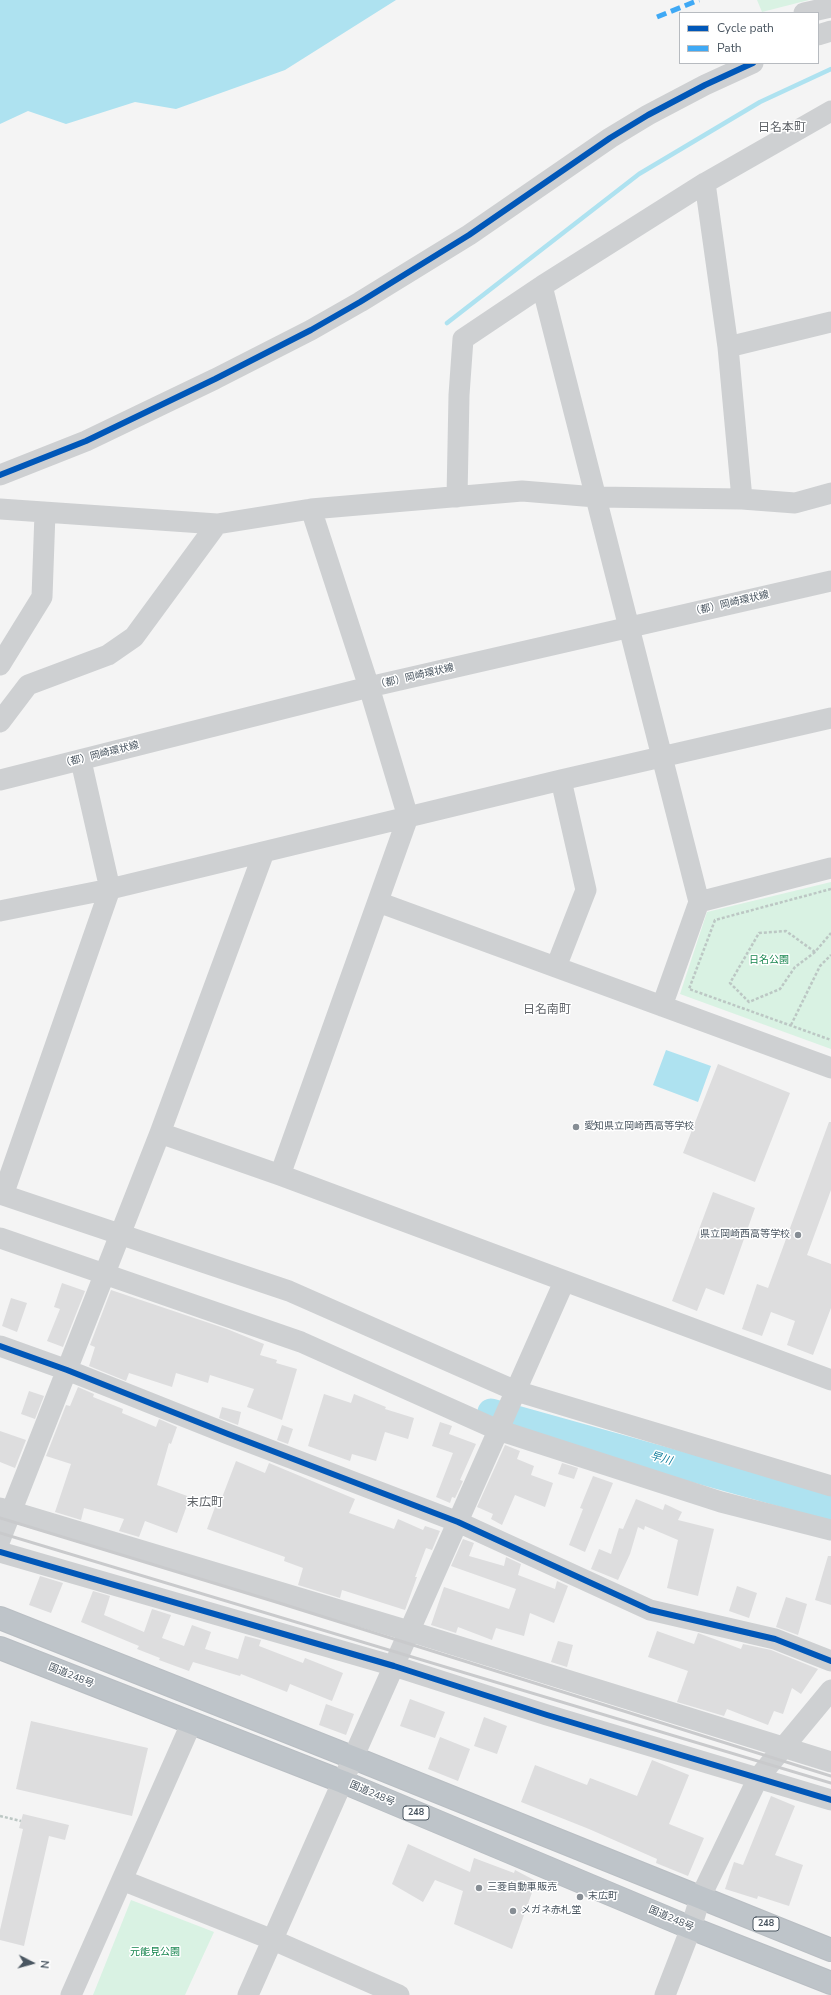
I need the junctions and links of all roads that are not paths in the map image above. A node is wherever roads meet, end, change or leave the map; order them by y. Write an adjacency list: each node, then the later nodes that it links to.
1 (831, 7): 2 (street)
2 (808, 12)
3 (831, 30): 4 (street)
4 (819, 35)
5 (752, 64): 11 (street)
6 (831, 111): 7 (street)
7 (705, 183): 8 (street); 10 (street)
8 (542, 286): 13 (street); 14 (street)
9 (831, 322): 10 (street)
10 (728, 347): 15 (street)
11 (0, 475)
12 (831, 493): 15 (street)
13 (457, 497): 14 (street); 17 (street)
14 (596, 497): 15 (street); 21 (street)
15 (742, 499)
16 (0, 509): 18 (street)
17 (311, 509): 19 (street); 23 (street)
18 (45, 513): 19 (street); 22 (street)
19 (216, 524): 25 (street)
20 (831, 581): 21 (street, （都）岡崎環状線)
21 (629, 628): 23 (street, （都）岡崎環状線); 26 (street)
22 (2, 657)
23 (369, 688): 27 (street, （都）岡崎環状線); 30 (street)
24 (831, 718): 26 (street)
25 (0, 722)
26 (662, 757): 29 (street); 35 (street)
27 (81, 760): 28 (street, （都）岡崎環状線); 33 (street)
28 (0, 780)
29 (561, 780): 30 (street); 37 (street)
30 (408, 817): 31 (street); 34 (street)
31 (264, 852): 33 (street); 40 (street)
32 (831, 868): 35 (street)
33 (110, 889): 36 (street); 42 (street)
34 (378, 902): 37 (street); 41 (street)
35 (698, 902): 38 (street)
36 (0, 911)
37 (556, 967): 38 (street)
38 (662, 1006): 39 (street)
39 (831, 1068)
40 (160, 1133): 41 (street); 43 (street)
41 (280, 1175): 46 (street)
42 (1, 1194): 43 (street)
43 (119, 1235): 45 (street); 50 (street)
44 (0, 1238): 45 (street)
45 (104, 1273): 48 (street); 51 (street)
46 (564, 1282): 49 (street); 50 (street)
47 (0, 1346): 48 (street)
48 (67, 1370): 53 (street); 54 (street)
49 (831, 1380)
50 (516, 1391): 51 (street); 52 (street)
51 (498, 1430): 54 (street); 55 (street)
52 (831, 1486)
53 (6, 1510): 56 (street); 59 (street)
54 (458, 1522): 59 (street); 61 (street)
55 (831, 1530)
56 (0, 1540)
57 (0, 1552): 62 (street)
58 (0, 1618): 66 (highway, 248)
59 (409, 1631): 62 (street); 65 (street)
60 (0, 1648): 64 (highway, 国道248号 / 248)
61 (831, 1661)
62 (394, 1666): 66 (street); 68 (street)
63 (831, 1690): 65 (street)
64 (191, 1724): 69 (highway, 国道248号 / 248); 71 (street)
65 (784, 1748): 67 (street); 68 (street)
66 (354, 1758): 69 (street); 72 (highway, 248)
67 (831, 1762)
68 (758, 1778): 70 (street); 72 (street)
69 (343, 1782): 73 (highway, 国道248号 / 248); 74 (street)
70 (831, 1800)
71 (122, 1880): 74 (street); 77 (street)
72 (700, 1898): 73 (street); 75 (highway, 248)
73 (691, 1928): 76 (highway, 国道248号 / 248); 80 (street)
74 (273, 1940): 78 (street); 79 (street)
75 (831, 1950)
76 (831, 1983)
77 (72, 1995)
78 (248, 1995)
79 (399, 1995)
80 (664, 1995)

